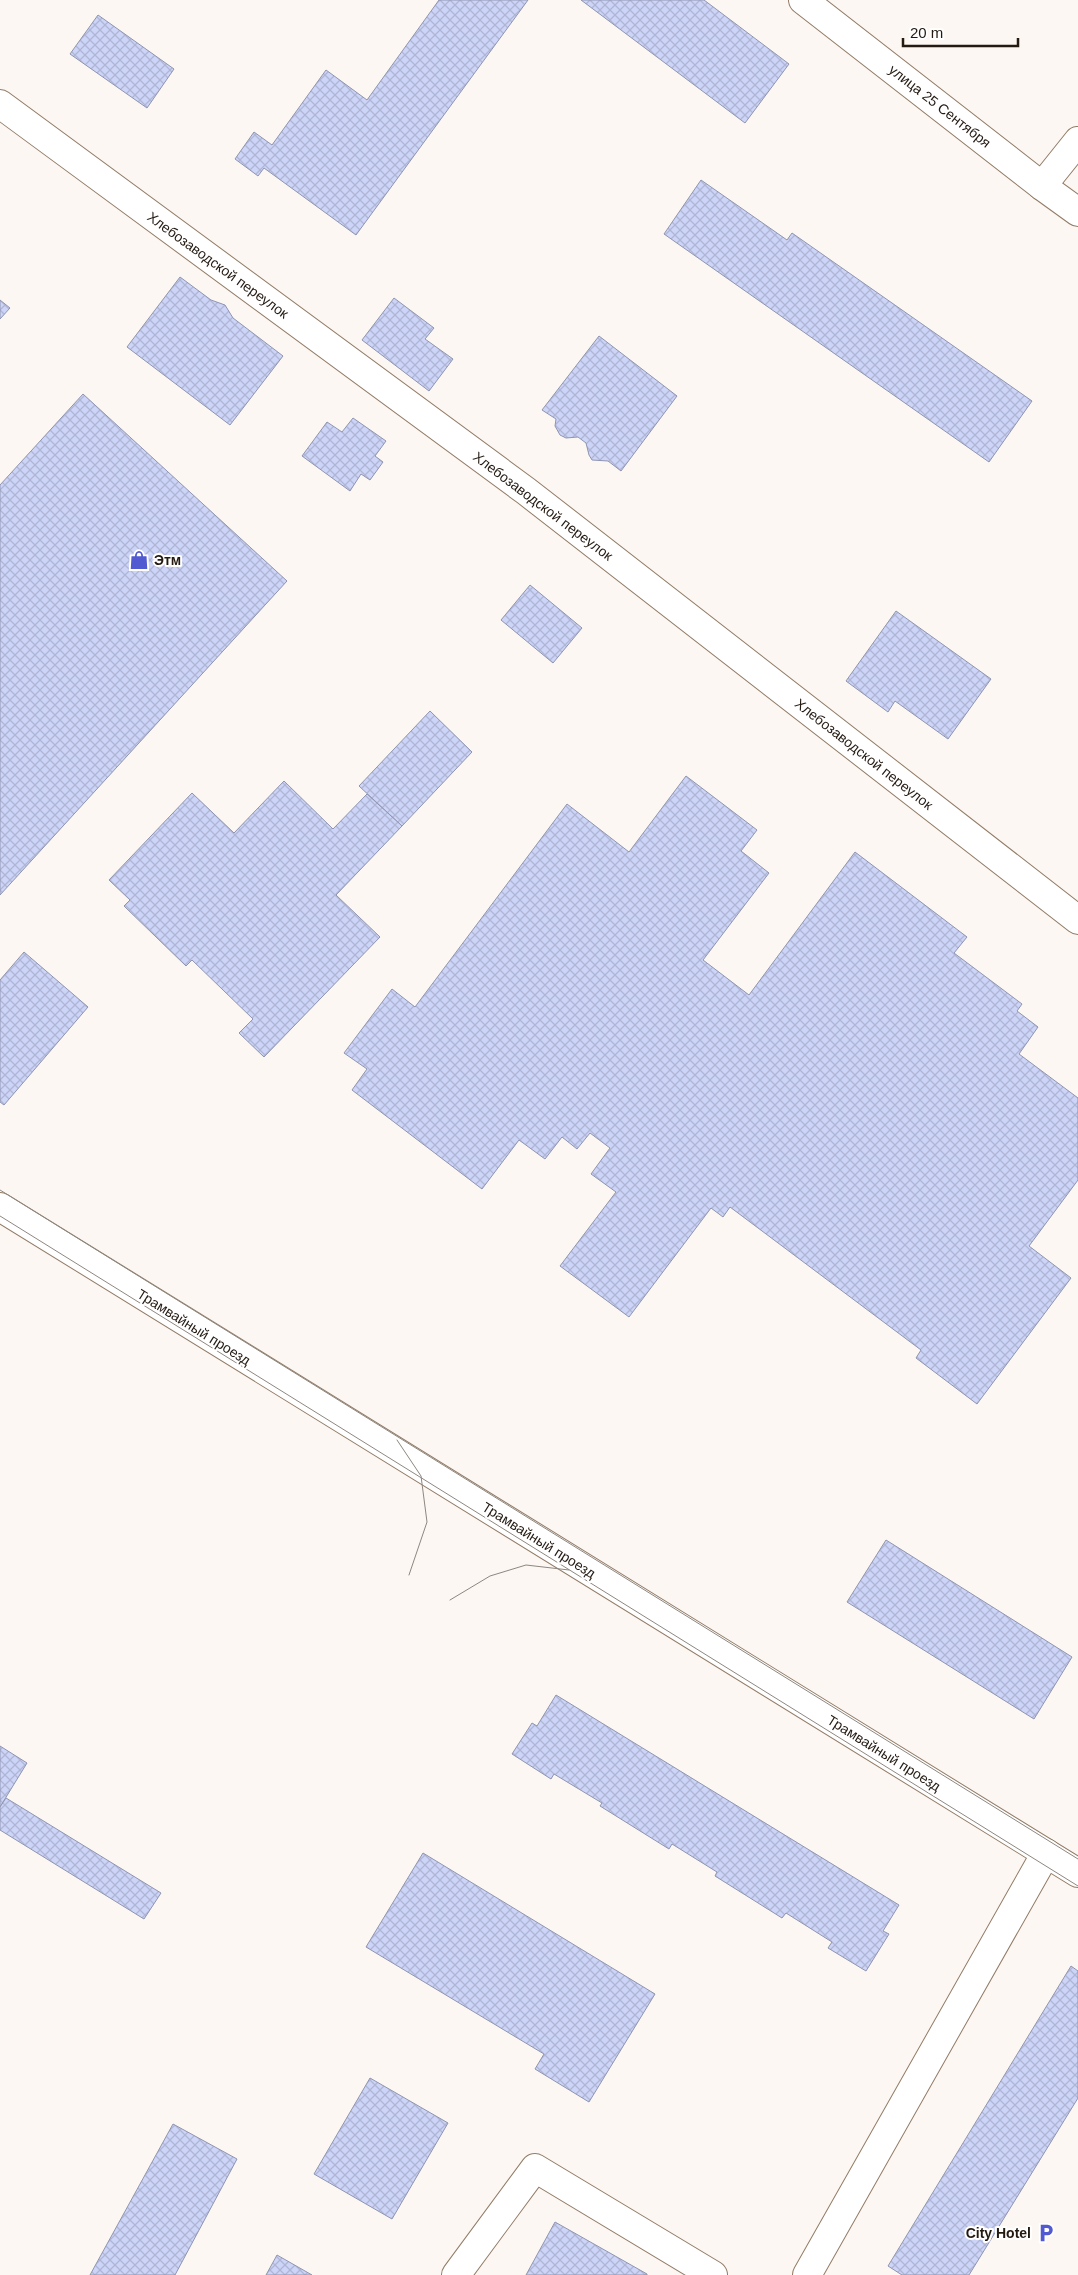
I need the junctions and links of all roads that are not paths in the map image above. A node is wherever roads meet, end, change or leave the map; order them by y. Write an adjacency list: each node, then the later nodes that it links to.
1 (804, 0): 4 (street, улица 25 Сентября)
2 (0, 104): 6 (street, Хлебозаводской переулок)
3 (1078, 140): 4 (street)
4 (1042, 186): 5 (street, улица 25 Сентября)
5 (1078, 212)
6 (1078, 920)
7 (0, 1207): 8 (street, Трамвайный проезд)
8 (1046, 1853): 9 (street, Трамвайный проезд); 12 (street)
9 (1078, 1873)
10 (697, 2271): 11 (street)
11 (456, 2275)
12 (807, 2275)

